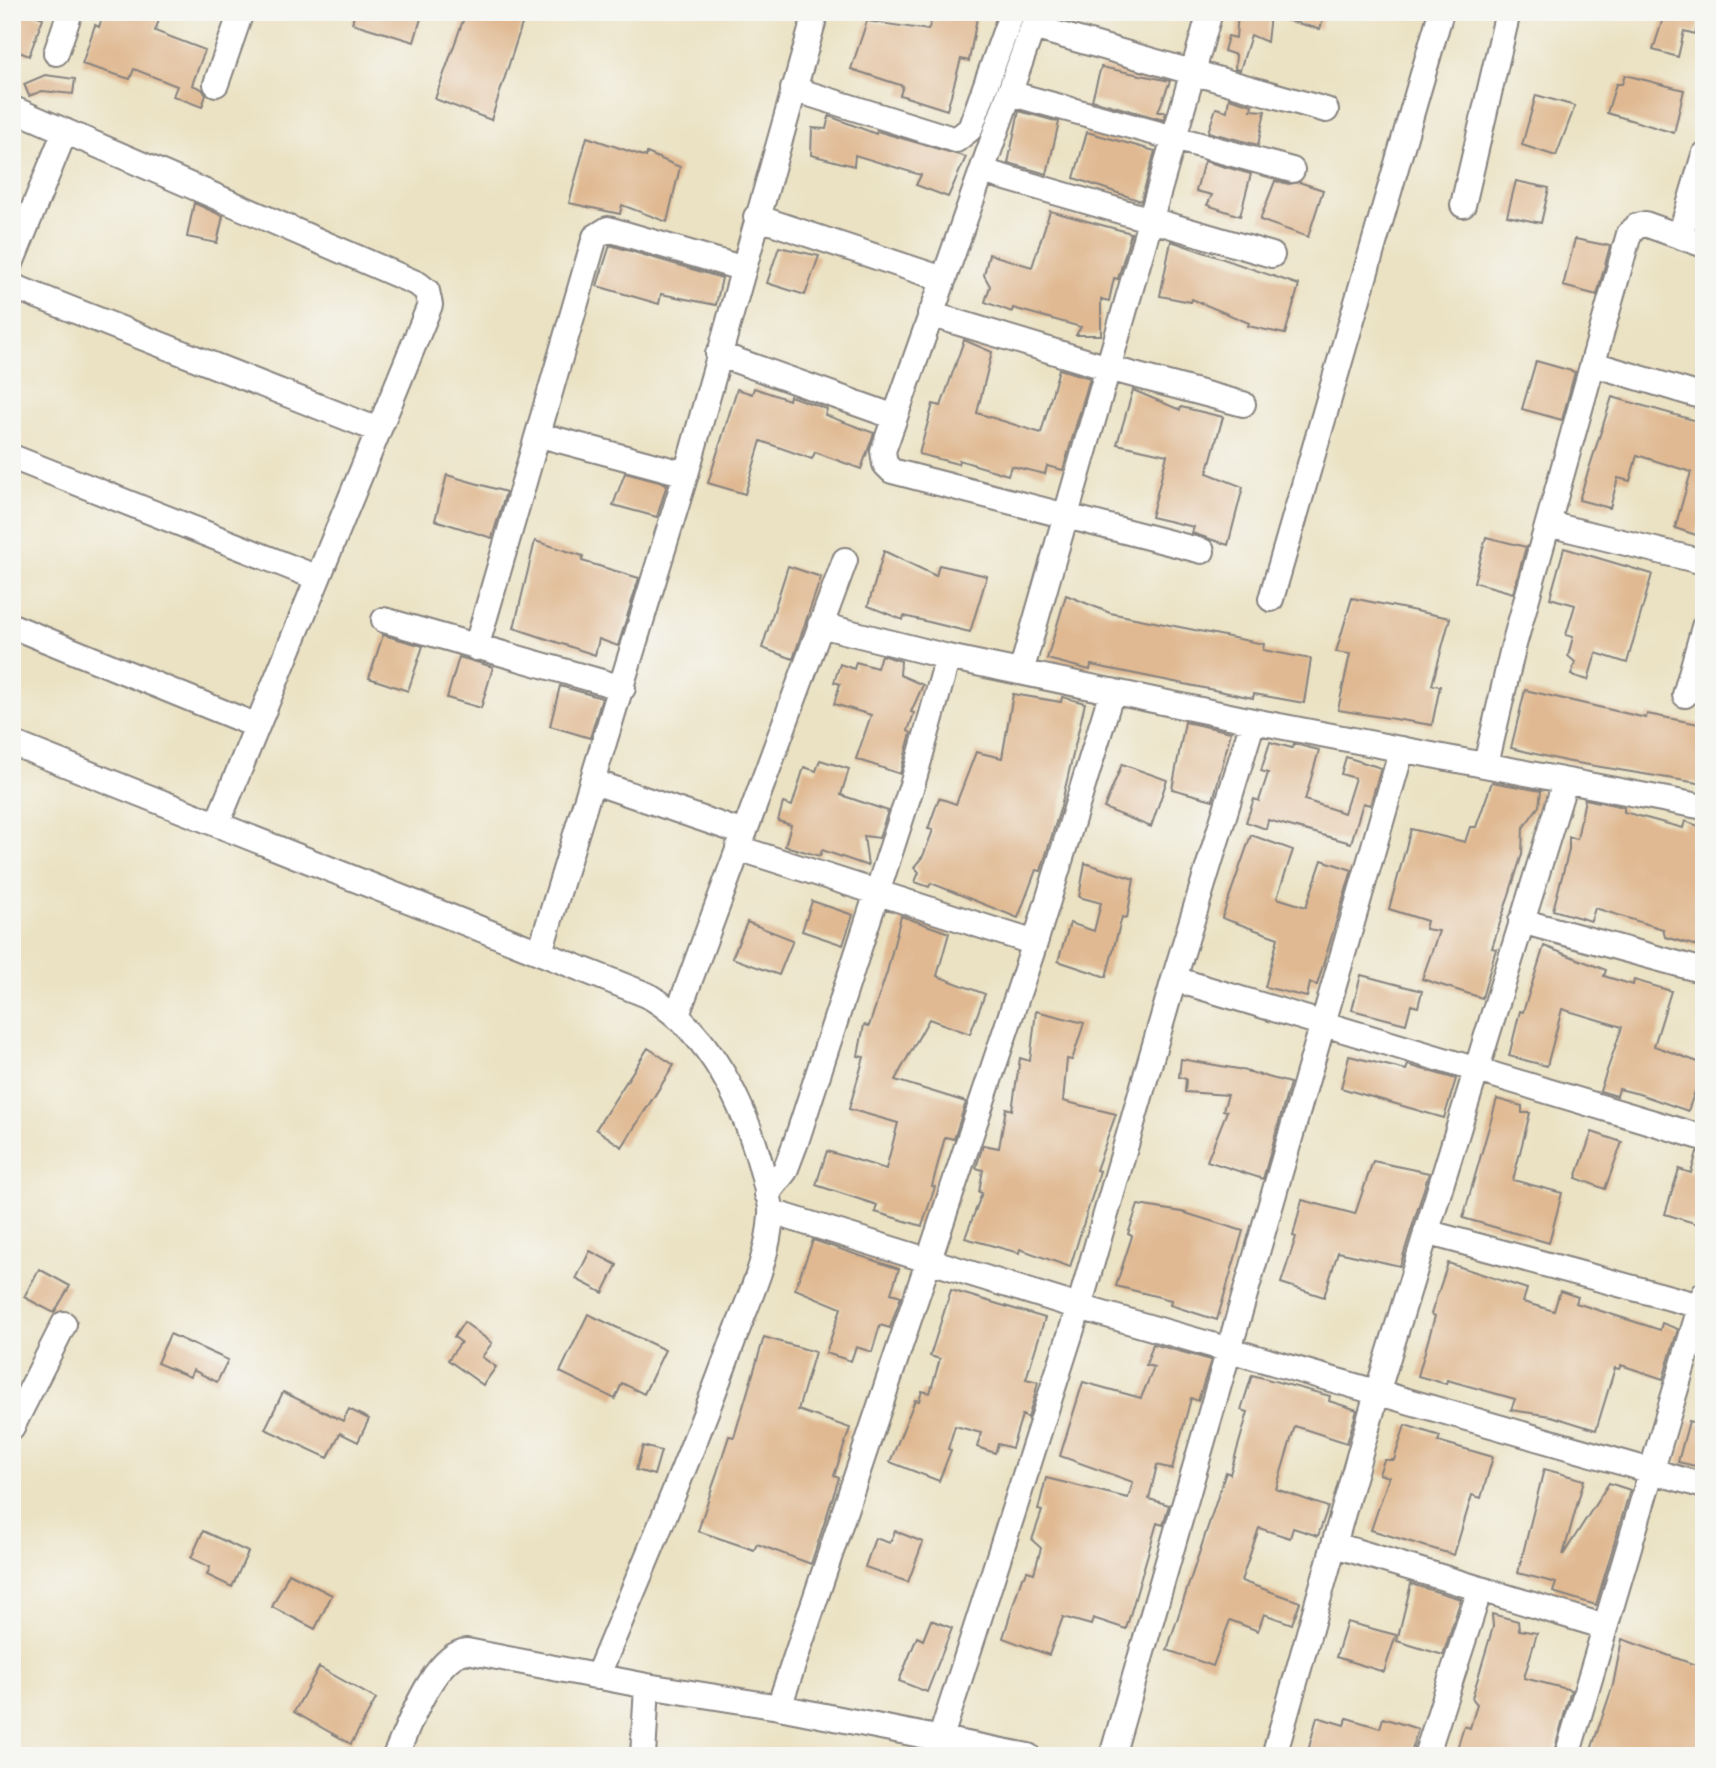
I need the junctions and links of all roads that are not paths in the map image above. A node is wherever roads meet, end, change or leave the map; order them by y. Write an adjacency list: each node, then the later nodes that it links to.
1 (70, 12): 9 (street)
2 (241, 12): 11 (street)
3 (816, 12): 12 (street)
4 (1012, 12): 12 (street)
5 (1210, 12): 10 (street)
6 (1441, 12): 48 (street)
7 (1507, 12): 21 (street)
8 (1036, 20): 10 (street); 13 (street)
9 (56, 53)
10 (1192, 73): 15 (street); 17 (street)
11 (216, 84)
12 (793, 89): 22 (street)
13 (1009, 93): 17 (street); 20 (street)
14 (16, 110): 16 (street)
15 (1326, 110)
16 (65, 131): 27 (street); 38 (street)
17 (1173, 138): 19 (street); 23 (street)
18 (1704, 155): 24 (street)
19 (1292, 170)
20 (982, 171): 23 (street); 29 (street)
21 (1464, 205)
22 (756, 217): 28 (street); 29 (street)
23 (1150, 221): 26 (street); 34 (street)
24 (1681, 236): 25 (street); 33 (street)
25 (1704, 245)
26 (1272, 255)
27 (12, 261)
28 (741, 268): 32 (street); 39 (street)
29 (943, 279): 31 (street)
30 (12, 286): 38 (street)
31 (930, 314): 34 (street); 37 (street)
32 (718, 354): 37 (street); 41 (street)
33 (1593, 365): 35 (street); 43 (street)
34 (1108, 368): 36 (street); 42 (street)
35 (1704, 397)
36 (1243, 404)
37 (895, 417): 42 (street)
38 (379, 430): 47 (street)
39 (540, 435): 41 (street); 53 (street)
40 (12, 457): 47 (street)
41 (686, 474): 56 (street)
42 (1065, 517): 44 (street); 55 (street)
43 (1548, 524): 46 (street); 63 (street)
44 (1202, 551)
45 (845, 560): 50 (street)
46 (1704, 562)
47 (318, 578): 60 (street)
48 (1271, 599)
49 (384, 620): 53 (street)
50 (820, 625): 54 (street); 68 (street)
51 (12, 626): 60 (street)
52 (1704, 627): 58 (street)
53 (476, 648): 56 (street)
54 (947, 657): 55 (street); 69 (street)
55 (1021, 673): 57 (street)
56 (623, 688): 64 (street)
57 (1112, 691): 59 (street); 71 (street)
58 (1685, 695)
59 (1253, 721): 62 (street); 74 (street)
60 (257, 726): 67 (street)
61 (12, 743): 67 (street)
62 (1402, 749): 63 (street); 76 (street)
63 (1486, 764): 65 (street)
64 (594, 782): 68 (street); 72 (street)
65 (1565, 782): 66 (street); 70 (street)
66 (1704, 807)
67 (217, 824): 72 (street)
68 (741, 840): 69 (street); 75 (street)
69 (877, 895): 71 (street); 79 (street)
70 (1521, 921): 73 (street); 77 (street)
71 (1035, 943): 81 (street)
72 (540, 952): 75 (street)
73 (1704, 971)
74 (1174, 979): 76 (street); 83 (street)
75 (677, 1015): 79 (street)
76 (1323, 1024): 77 (street); 85 (street)
77 (1474, 1071): 78 (street); 80 (street)
78 (1704, 1138)
79 (770, 1203): 81 (street); 93 (street)
80 (1426, 1232): 82 (street); 86 (street)
81 (928, 1262): 83 (street); 95 (street)
82 (1702, 1300): 88 (street)
83 (1079, 1307): 85 (street); 96 (street)
84 (64, 1324): 87 (street)
85 (1227, 1349): 86 (street); 100 (street)
86 (1377, 1394): 88 (street); 90 (street)
87 (12, 1427)
88 (1652, 1472): 89 (street); 92 (street)
89 (1704, 1486)
90 (1335, 1545): 91 (street); 101 (street)
91 (1480, 1589): 92 (street); 102 (street)
92 (1606, 1627): 103 (street)
93 (597, 1677): 94 (street); 97 (street)
94 (647, 1686): 95 (street); 98 (street)
95 (779, 1707): 96 (street)
96 (940, 1740): 99 (street)
97 (395, 1756)
98 (643, 1756)
99 (1028, 1756)
100 (1112, 1756)
101 (1274, 1756)
102 (1426, 1756)
103 (1567, 1756)

